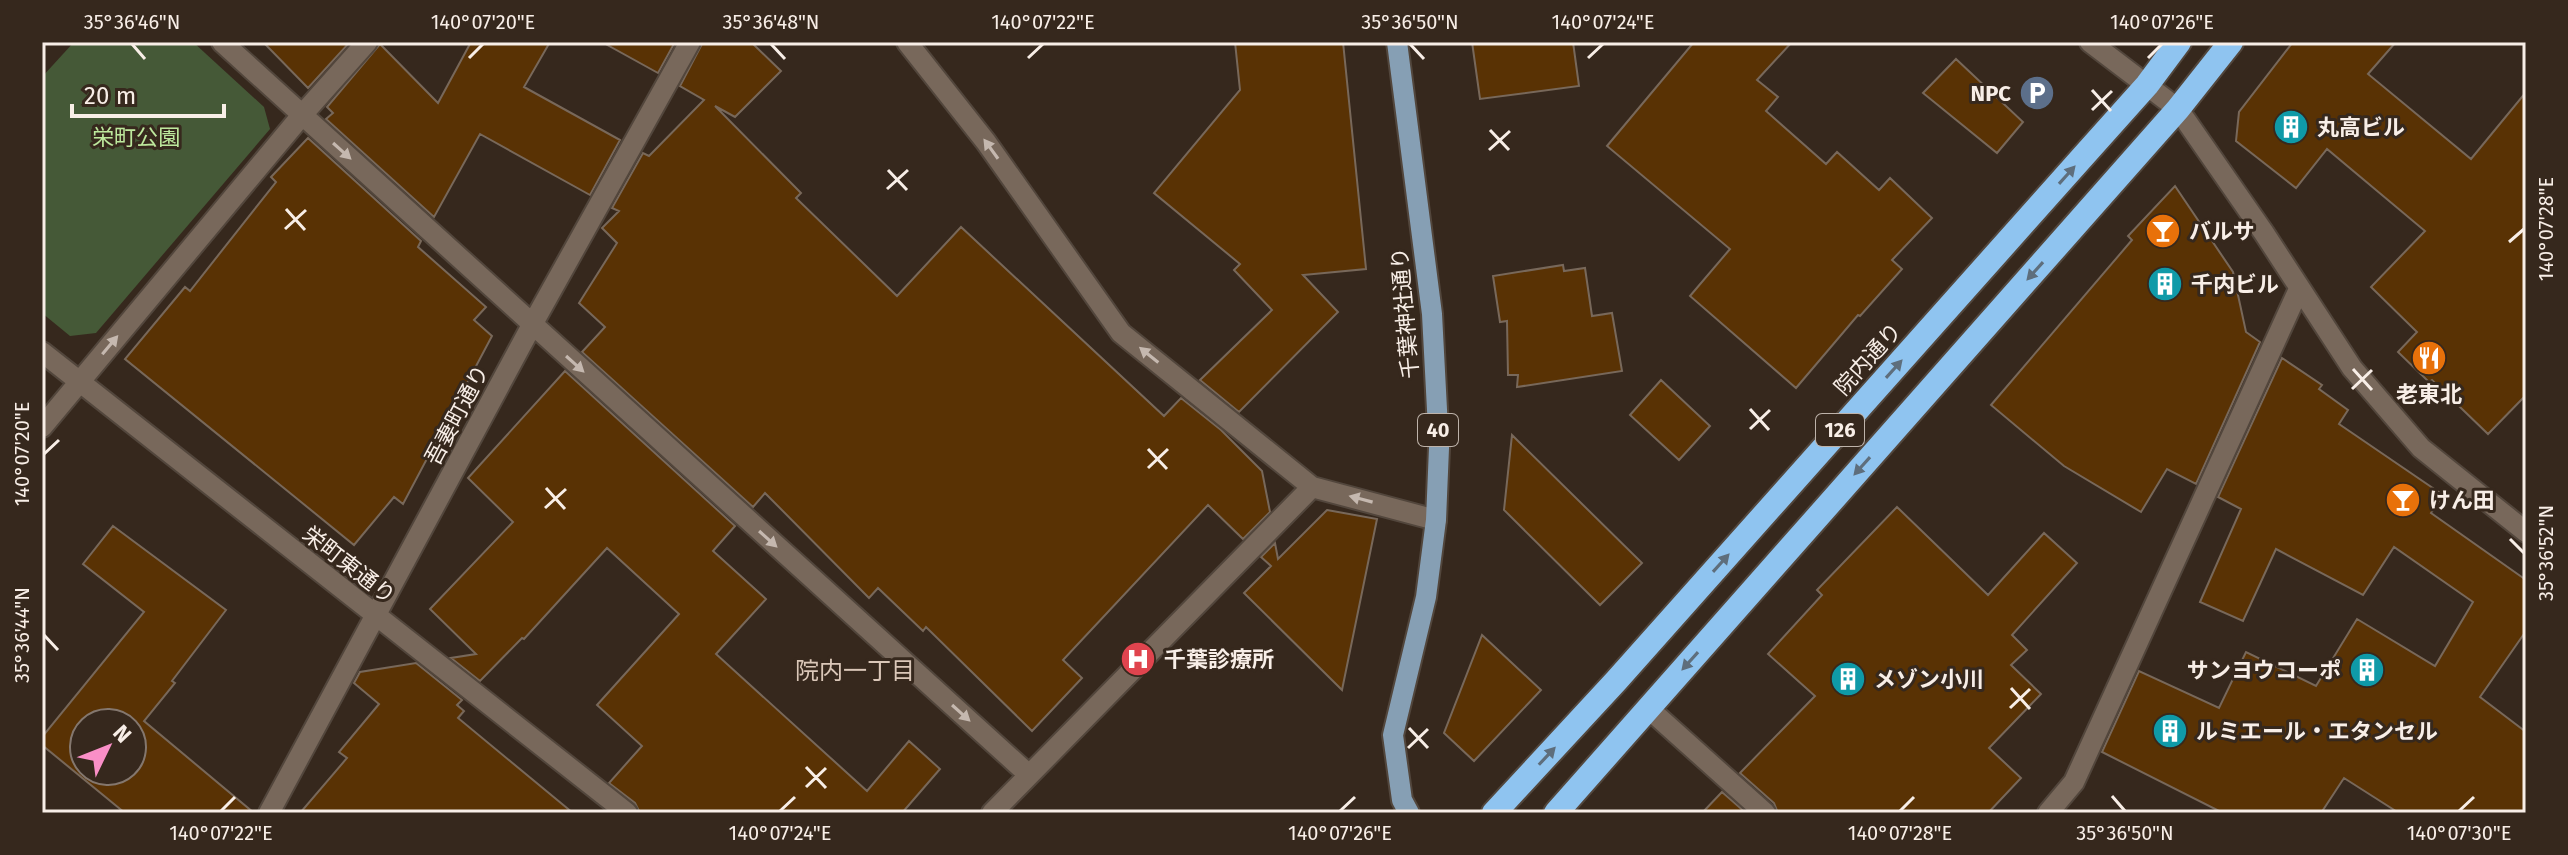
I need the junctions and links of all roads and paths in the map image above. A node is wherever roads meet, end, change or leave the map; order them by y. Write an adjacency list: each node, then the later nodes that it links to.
1 (222, 42): 11 (street)
2 (367, 42): 11 (street)
3 (690, 42): 13 (street, 吾妻町通り)
4 (907, 42): 17 (street, one-way to 4)
5 (1397, 42): 18 (main road, 千葉神社通り / 40)
6 (2090, 42): 9 (street)
7 (2179, 42): 9 (highway, 院内通り / 126)
8 (2231, 42): 10 (highway, 126)
9 (2147, 85): 10 (street); 27 (highway, 院内通り / 126, one-way to 9)
10 (2178, 109): 12 (street); 21 (highway, 126, one-way to 21)
11 (302, 115): 13 (street, one-way to 13); 15 (street, one-way to 11)
12 (2299, 289): 19 (street); 30 (street)
13 (532, 325): 20 (street, 吾妻町通り); 22 (street, one-way to 22)
14 (42, 352): 15 (street, 栄町東通り)
15 (79, 383): 16 (street); 20 (street, 栄町東通り)
16 (42, 427)
17 (1312, 487): 18 (street, one-way to 17); 22 (street)
18 (1436, 520): 26 (main road, 千葉神社通り / 40)
19 (2526, 532)
20 (376, 617): 23 (street, 吾妻町通り); 24 (street, 栄町東通り)
21 (1648, 708): 28 (highway, 126); 29 (street)
22 (1028, 774): 25 (street)
23 (269, 813)
24 (627, 813)
25 (992, 813)
26 (1409, 813)
27 (1494, 813)
28 (1556, 813)
29 (1765, 813)
30 (2048, 813)

